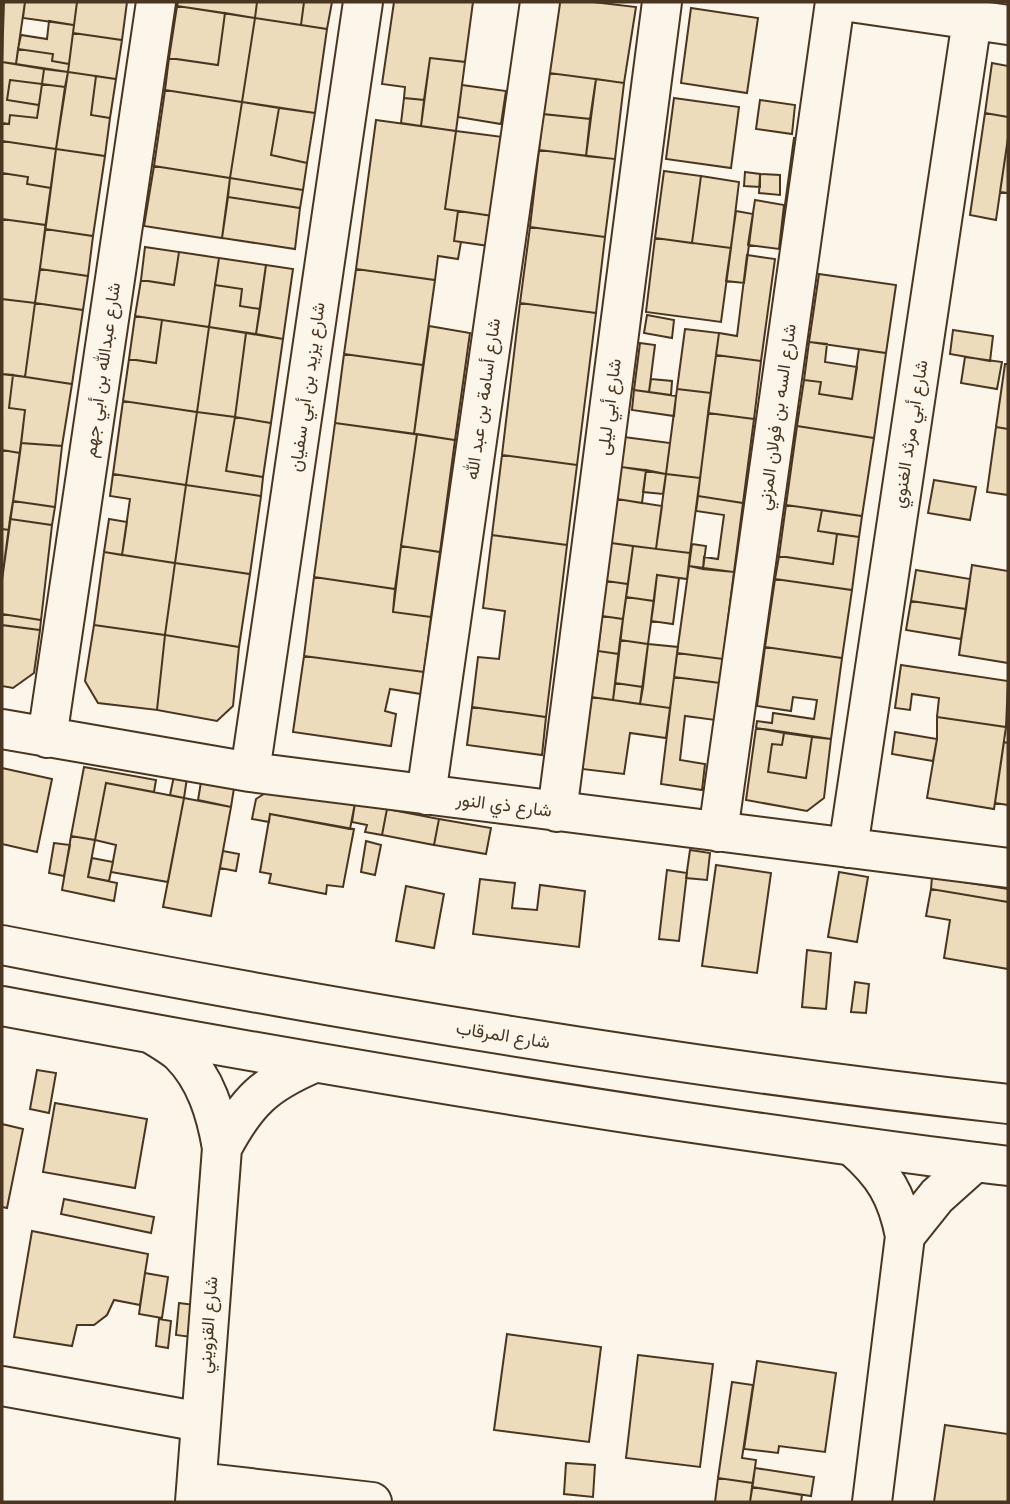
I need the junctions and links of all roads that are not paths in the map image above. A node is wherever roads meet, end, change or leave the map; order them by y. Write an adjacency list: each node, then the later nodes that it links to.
1 (156, 2): 9 (street, شارع عبدالله بن أبي جهم)
2 (363, 2): 10 (street, شارع يزيد بن أبي سفيان)
3 (540, 2): 11 (street, شارع أسامة بن عبد الله)
4 (662, 2): 12 (street, شارع أبي ليلى)
5 (835, 2): 13 (street, شارع السه بن فولان المزني)
6 (850, 2): 7 (street)
7 (990, 23): 14 (street, شارع أبي مرثد الغنوي)
8 (2, 729): 9 (street, شارع ذي النور)
9 (47, 738): 10 (street, شارع ذي النور)
10 (250, 772): 11 (street, شارع ذي النور)
11 (426, 795): 12 (street, شارع ذي النور)
12 (557, 812): 13 (street, شارع ذي النور)
13 (719, 832): 14 (street, شارع ذي النور)
14 (848, 848): 15 (street, شارع ذي النور)
15 (1008, 869)
16 (2, 945): 20 (street, شارع المرقاب)
17 (2, 1006): 18 (street)
18 (152, 1034): 19 (street); 22 (street, شارع القزويني)
19 (314, 1063): 21 (street); 22 (street, شارع القزويني)
20 (1008, 1104)
21 (853, 1147): 23 (street); 24 (street)
22 (222, 1148): 26 (street, شارع القزويني)
23 (992, 1164): 24 (street)
24 (905, 1236): 29 (street)
25 (2, 1387): 26 (street)
26 (201, 1422): 27 (street, شارع القزويني)
27 (196, 1492): 28 (street)
28 (372, 1502)
29 (872, 1502)

